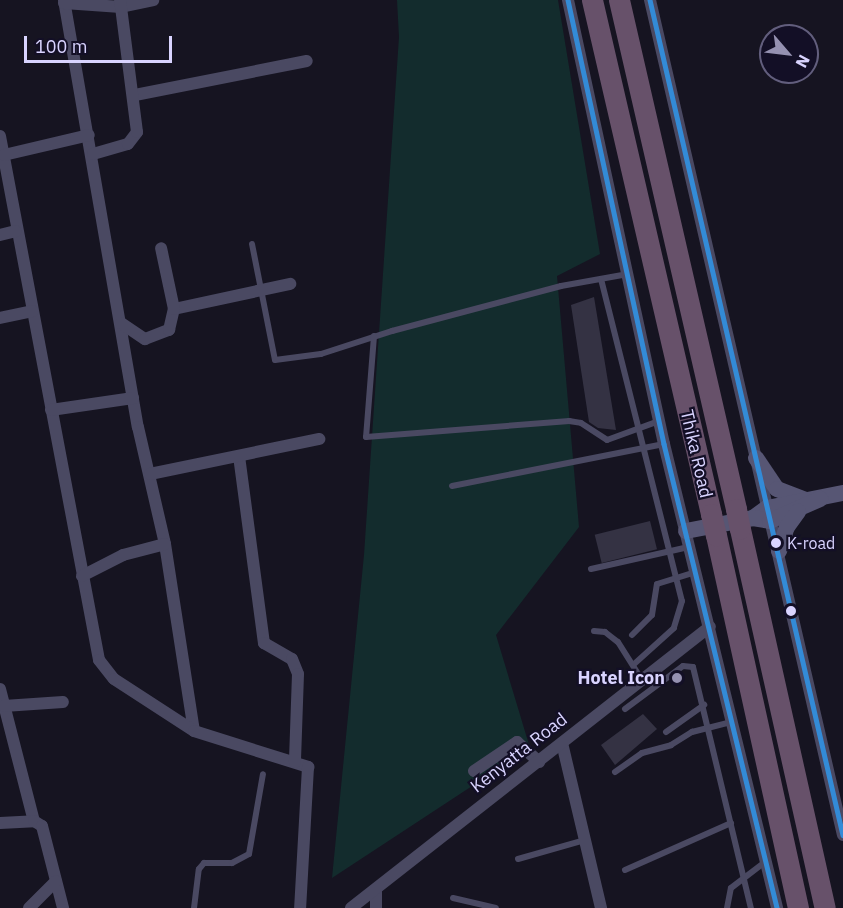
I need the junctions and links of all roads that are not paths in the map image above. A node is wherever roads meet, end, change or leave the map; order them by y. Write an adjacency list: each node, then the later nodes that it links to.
1 (153, 0): 7 (street)
2 (568, 0): 17 (street, Thika Road)
3 (592, 0): 94 (highway, Thika Road, bridge)
4 (619, 0): 40 (highway, Thika Road)
5 (650, 0): 34 (street)
6 (64, 2): 7 (street); 10 (street)
7 (120, 3): 9 (street)
8 (307, 61): 9 (street)
9 (135, 95): 12 (street)
10 (89, 135): 11 (street); 12 (street)
11 (1, 146): 13 (street)
12 (93, 154): 24 (street)
13 (16, 231): 14 (street); 22 (street)
14 (0, 234)
15 (252, 244): 20 (lane)
16 (160, 248): 21 (street)
17 (628, 274): 18 (lane); 28 (street, Thika Road)
18 (601, 279): 25 (lane); 29 (lane)
19 (290, 284): 20 (street)
20 (262, 290): 21 (street); 25 (lane)
21 (174, 309): 24 (street)
22 (32, 311): 23 (street); 27 (street)
23 (0, 318)
24 (121, 323): 26 (street)
25 (374, 336): 29 (lane)
26 (133, 398): 27 (street); 35 (street)
27 (51, 410): 47 (street)
28 (659, 421): 29 (lane); 31 (street, Thika Road)
29 (638, 427): 32 (lane)
30 (319, 439): 33 (street)
31 (664, 444): 32 (lane); 41 (street, Thika Road)
32 (643, 448): 36 (lane); 43 (lane)
33 (239, 456): 35 (street); 66 (street)
34 (756, 458): 38 (main road); 39 (street)
35 (150, 474): 42 (street)
36 (452, 486)
37 (843, 493): 38 (main road)
38 (809, 503): 39 (main road); 44 (main road)
39 (769, 515): 40 (main road); 44 (street)
40 (743, 519): 41 (main road); 95 (highway, Thika Road)
41 (688, 539): 43 (lane); 46 (street, Thika Road)
42 (165, 544): 47 (street); 63 (street)
43 (668, 551): 45 (lane); 48 (lane)
44 (779, 551): 74 (street)
45 (591, 568)
46 (696, 572): 48 (lane); 49 (street, Thika Road)
47 (82, 576): 63 (street)
48 (675, 577): 51 (lane); 54 (lane)
49 (710, 627): 52 (street, Kenyatta Road); 61 (street, Thika Road)
50 (594, 631): 54 (lane)
51 (632, 635)
52 (685, 647): 53 (lane); 55 (street, Kenyatta Road)
53 (690, 664): 58 (lane); 60 (lane)
54 (633, 665): 55 (lane)
55 (642, 680): 65 (street, Kenyatta Road)
56 (0, 689): 59 (street)
57 (63, 702): 59 (street)
58 (704, 705): 62 (lane); 64 (lane)
59 (4, 706): 71 (street)
60 (625, 709)
61 (733, 722): 62 (lane); 77 (street, Thika Road)
62 (709, 725): 69 (lane); 73 (lane)
63 (194, 731): 66 (street)
64 (666, 732)
65 (562, 743): 67 (street, Kenyatta Road); 75 (street)
66 (296, 762): 86 (street)
67 (539, 762): 68 (street); 81 (street, Kenyatta Road)
68 (474, 771)
69 (615, 772)
70 (263, 774): 85 (lane)
71 (34, 821): 72 (street); 80 (street)
72 (0, 823)
73 (731, 823): 78 (lane); 79 (lane)
74 (843, 835)
75 (585, 840): 76 (lane); 90 (street)
76 (518, 859)
77 (766, 862): 79 (lane); 93 (street, Thika Road)
78 (625, 870)
79 (744, 876): 91 (lane); 92 (lane)
80 (56, 881): 83 (street); 84 (street)
81 (376, 891): 87 (street, Kenyatta Road); 88 (street)
82 (453, 898): 89 (lane)
83 (29, 908)
84 (63, 908)
85 (194, 908)
86 (300, 908)
87 (351, 908)
88 (376, 908)
89 (496, 908)
90 (601, 908)
91 (727, 908)
92 (751, 908)
93 (777, 908)
94 (798, 908)
95 (825, 908)

